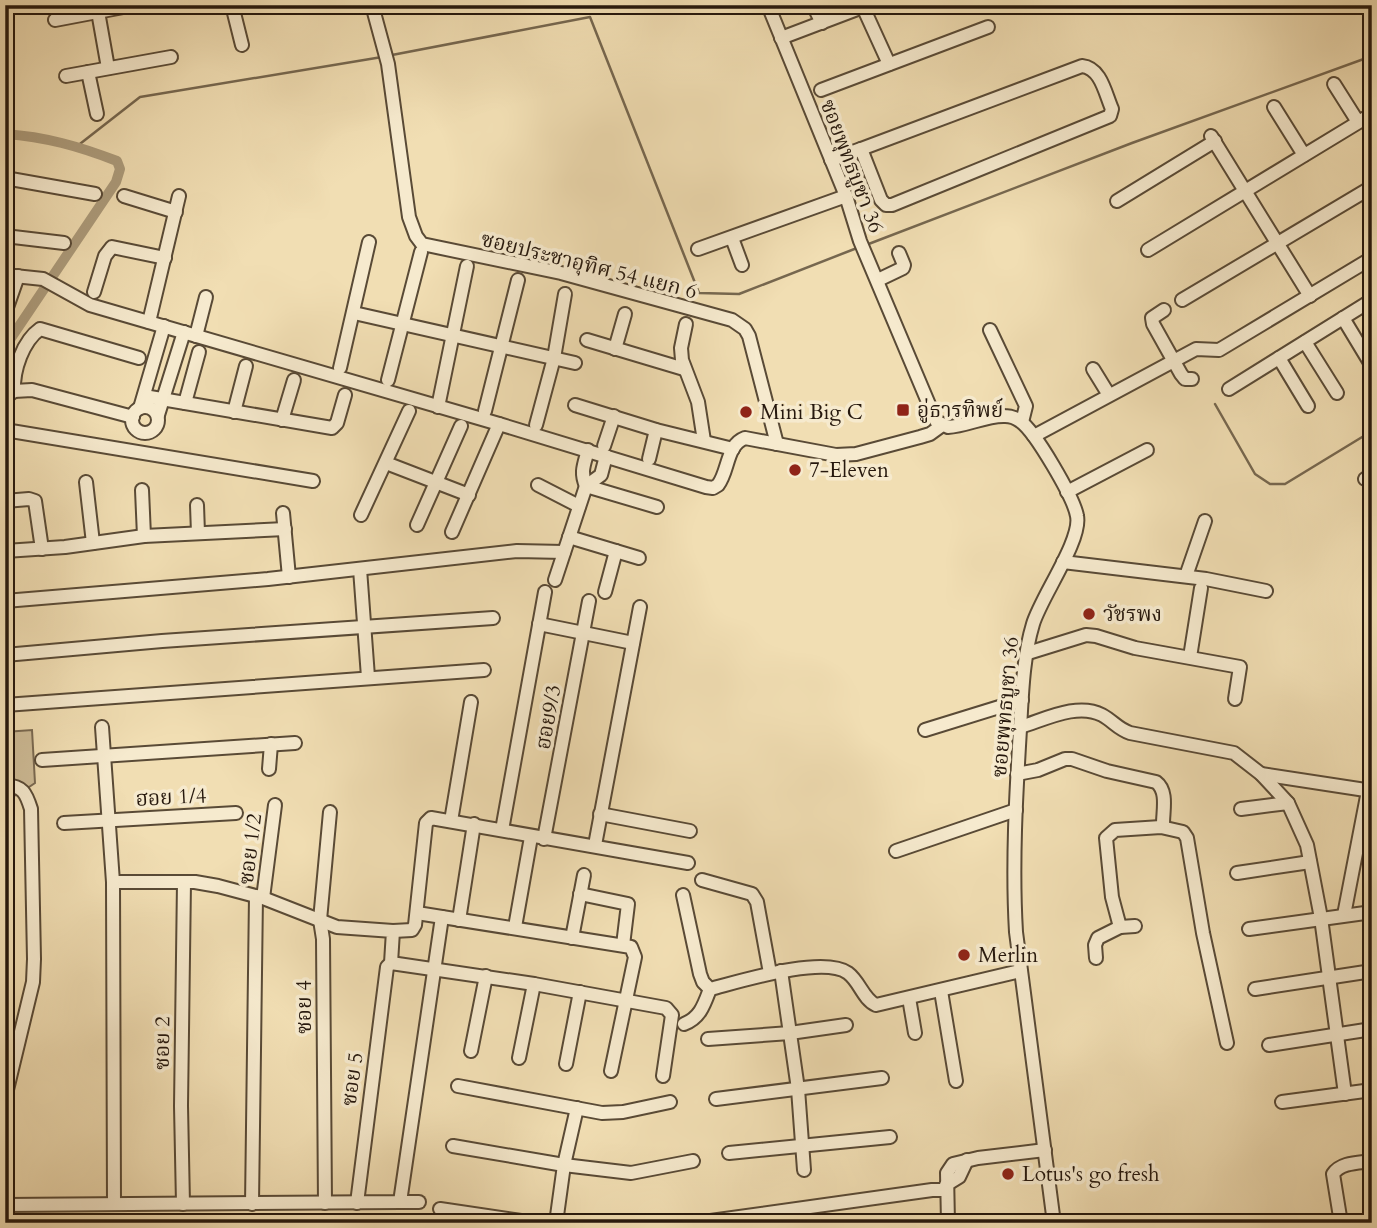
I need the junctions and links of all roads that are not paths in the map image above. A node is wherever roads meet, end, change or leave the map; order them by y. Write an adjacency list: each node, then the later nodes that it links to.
1 (134, 5): 7 (street)
2 (232, 5): 12 (street)
3 (372, 5): 115 (street, ซอยประชาอุทิศ 54 แยก 6)
4 (768, 5): 11 (street, ซอยพุทธบูชา 36)
5 (813, 5): 9 (street)
6 (866, 6): 9 (street); 14 (street)
7 (98, 9): 8 (street); 15 (street)
8 (55, 20)
9 (822, 23): 11 (street)
10 (988, 27): 14 (street)
11 (781, 38): 26 (street, ซอยพุทธบูชา 36)
12 (242, 45)
13 (171, 57): 15 (street)
14 (889, 64): 19 (street)
15 (108, 68): 16 (street)
16 (88, 72): 17 (street); 21 (street)
17 (66, 76)
18 (1335, 84): 23 (street)
19 (821, 90)
20 (1274, 107): 25 (street)
21 (97, 114)
22 (1372, 114): 23 (street)
23 (1358, 122): 25 (street)
24 (861, 149): 24 (street); 26 (street)
25 (1304, 155): 29 (street)
26 (831, 160): 33 (street, ซอยพุทธบูชา 36)
27 (5, 178): 30 (street)
28 (1372, 187): 39 (street)
29 (1246, 191): 34 (street); 39 (street); 42 (street)
30 (95, 194)
31 (124, 196): 35 (street)
32 (180, 196): 35 (street)
33 (846, 196): 37 (street); 51 (street, ซอยพุทธบูชา 36)
34 (1117, 201)
35 (176, 212): 45 (street)
36 (5, 236): 40 (street)
37 (732, 238): 41 (street); 47 (street)
38 (369, 242): 60 (street)
39 (1279, 242): 54 (street); 56 (street)
40 (64, 243)
41 (698, 249)
42 (1148, 250)
43 (421, 252): 64 (street)
44 (899, 253): 51 (street)
45 (165, 258): 52 (street); 63 (street)
46 (1372, 258): 54 (street)
47 (742, 265)
48 (467, 266): 69 (street)
49 (12, 275): 59 (street); 63 (street)
50 (519, 279): 72 (street)
51 (878, 280): 108 (street, ซอยพุทธบูชา 36)
52 (94, 292)
53 (565, 294): 76 (street)
54 (1310, 296): 78 (street)
55 (206, 297): 68 (street)
56 (1182, 300)
57 (1372, 300): 62 (street)
58 (1164, 310): 78 (street)
59 (5, 313)
60 (354, 313): 64 (street); 82 (street)
61 (625, 314): 73 (street)
62 (1343, 318): 71 (street); 81 (street)
63 (149, 322): 66 (street)
64 (403, 324): 69 (street); 87 (street)
65 (686, 324): 83 (street)
66 (164, 326): 68 (street); 97 (street)
67 (990, 330): 105 (street)
68 (190, 334): 93 (street); 98 (street)
69 (453, 335): 72 (street); 98 (street)
70 (587, 340): 73 (street)
71 (1305, 342): 77 (street); 89 (street)
72 (503, 346): 76 (street); 100 (street)
73 (615, 349): 83 (street)
74 (199, 352): 94 (street)
75 (139, 358): 90 (street)
76 (554, 358): 79 (street); 107 (street)
77 (1279, 358): 88 (street); 96 (street)
78 (1173, 359): 85 (street); 92 (street)
79 (575, 363)
80 (246, 366): 101 (street)
81 (1372, 366)
82 (340, 368)
83 (684, 369): 114 (street)
84 (1093, 369): 92 (street)
85 (1192, 379)
86 (294, 380): 104 (street)
87 (388, 380)
88 (1229, 389)
89 (1337, 393)
90 (10, 394): 97 (street)
91 (345, 395): 104 (street)
92 (1109, 395): 113 (street)
93 (163, 400): 94 (street); 97 (street); 102 (street)
94 (185, 404): 101 (street)
95 (575, 405): 103 (street)
96 (1308, 405)
97 (139, 407): 102 (street); 112 (street)
98 (438, 407): 106 (street)
99 (409, 411): 122 (street)
100 (485, 411)
101 (234, 412): 104 (street)
102 (158, 415): 112 (street)
103 (614, 416): 111 (street); 119 (street)
104 (282, 420)
105 (1022, 422): 108 (street); 113 (street, ซอยพุทธบูชา 36)
106 (499, 424): 117 (street); 130 (street)
107 (536, 425)
108 (941, 425): 115 (street)
109 (461, 426): 125 (street)
110 (5, 430): 120 (street)
111 (656, 430): 114 (street); 121 (street)
112 (148, 432): 120 (street)
113 (1034, 436): 129 (street, ซอยพุทธบูชา 36)
114 (704, 441): 116 (street)
115 (776, 443): 116 (street)
116 (733, 449): 119 (street)
117 (588, 450): 119 (street); 127 (street)
118 (1147, 450): 129 (street)
119 (605, 451): 127 (street)
120 (142, 454): 123 (street)
121 (649, 459)
122 (386, 463): 125 (street); 136 (street)
123 (313, 481)
124 (86, 482): 144 (street)
125 (436, 484): 130 (street); 138 (street)
126 (538, 485): 133 (street)
127 (586, 486): 133 (street); 134 (street)
128 (142, 489): 142 (street)
129 (1067, 492): 150 (street, ซอยพุทธบูชา 36)
130 (469, 495): 140 (street)
131 (5, 501): 145 (street)
132 (197, 505): 141 (street)
133 (579, 506): 143 (street)
134 (657, 507)
135 (283, 513): 139 (street)
136 (361, 514)
137 (1205, 520): 153 (street)
138 (417, 525)
139 (285, 529): 141 (street); 152 (street)
140 (452, 532)
141 (198, 533): 142 (street)
142 (144, 536): 144 (street)
143 (569, 537): 147 (street); 148 (street)
144 (93, 543): 145 (street)
145 (42, 549): 146 (street)
146 (5, 551)
147 (616, 551): 149 (street); 158 (street)
148 (564, 552): 151 (street); 154 (street)
149 (639, 558)
150 (1063, 562): 153 (street); 167 (street, ซอยพุทธบูชา 36)
151 (360, 569): 152 (street); 164 (street)
152 (289, 576): 159 (street)
153 (1186, 576): 156 (street)
154 (555, 580)
155 (1201, 588): 169 (street)
156 (1266, 591)
157 (545, 592): 163 (street)
158 (605, 592)
159 (5, 601)
160 (589, 601): 165 (street, ฮอย9/3)
161 (639, 607): 166 (street)
162 (493, 618): 164 (street)
163 (539, 624): 165 (street); 200 (street)
164 (364, 626): 168 (street); 171 (street)
165 (584, 632): 166 (street); 202 (street, ฮอย9/3)
166 (633, 643): 194 (street)
167 (1028, 653): 169 (street); 173 (street, ซอยพุทธบูชา 36)
168 (5, 655)
169 (1190, 657): 172 (street)
170 (484, 670): 171 (street)
171 (368, 677): 175 (street)
172 (1235, 699)
173 (1022, 700): 177 (street, ซอยพุทธบูชา 36); 178 (street)
174 (471, 702): 196 (street)
175 (5, 705)
176 (102, 727): 181 (street)
177 (1020, 727): 184 (street, ซอยพุทธบูชา 36); 185 (street)
178 (925, 730)
179 (295, 743): 180 (street)
180 (271, 744): 181 (street); 183 (street)
181 (105, 756): 182 (street); 195 (street)
182 (42, 760)
183 (269, 769)
184 (1017, 774): 191 (street, ซอยพุทธบูชา 36); 199 (street)
185 (1261, 774): 187 (street); 188 (street)
186 (5, 785): 264 (street)
187 (1370, 791): 217 (street)
188 (1288, 803): 190 (street); 205 (street)
189 (275, 805): 214 (street, ซอย 1/2)
190 (1241, 809)
191 (1016, 810): 204 (street); 232 (street, ซอยพุทธบูชา 36)
192 (330, 812): 220 (street, ซอย 4)
193 (236, 813): 195 (street, ฮอย 1/4)
194 (600, 814): 201 (street); 203 (street)
195 (109, 820): 197 (street, ฮอย 1/4); 210 (street)
196 (451, 821): 198 (street); 215 (street)
197 (64, 823)
198 (474, 824): 200 (street); 221 (street)
199 (1161, 827): 224 (street); 251 (street)
200 (502, 830): 202 (street)
201 (690, 831)
202 (538, 838): 203 (street); 223 (street, ฮอย9/3)
203 (595, 845): 206 (street)
204 (896, 850)
205 (1310, 862): 207 (street); 219 (street)
206 (688, 863)
207 (1237, 873)
208 (583, 876): 212 (street)
209 (702, 880): 234 (street)
210 (113, 881): 211 (street); 283 (street)
211 (184, 882): 214 (street); 284 (street, ซอย 2)
212 (580, 894): 227 (street); 228 (street)
213 (683, 895): 238 (street)
214 (260, 897): 220 (street); 285 (street, ซอย 1/2)
215 (416, 913): 218 (street); 226 (street)
216 (1365, 913): 217 (street)
217 (1344, 915): 219 (street)
218 (442, 917): 221 (street); 231 (street)
219 (1321, 918): 225 (street); 236 (street)
220 (320, 920): 226 (street); 281 (street, ซอย 4)
221 (459, 920): 223 (street)
222 (1135, 926): 224 (street)
223 (515, 927): 227 (street)
224 (1120, 927): 229 (street)
225 (1249, 929)
226 (393, 931): 230 (street, ซอย 5)
227 (572, 937): 228 (street)
228 (622, 945): 242 (street)
229 (1096, 958)
230 (391, 963): 231 (street); 282 (street, ซอย 5)
231 (435, 968): 235 (street); 279 (street)
232 (1020, 971): 240 (street); 272 (street, ซอยพุทธบูชา 36)
233 (1372, 971): 236 (street)
234 (776, 972): 238 (street); 243 (street); 247 (street)
235 (486, 976): 237 (street); 253 (street)
236 (1331, 976): 239 (street); 249 (street)
237 (534, 984): 241 (street); 254 (street)
238 (710, 989): 244 (street)
239 (1255, 989)
240 (941, 991): 243 (street); 259 (street)
241 (580, 992): 242 (street); 255 (street)
242 (626, 999): 256 (street); 257 (street)
243 (909, 999): 248 (street)
244 (684, 1024)
245 (846, 1025): 247 (street)
246 (1372, 1029): 249 (street)
247 (790, 1033): 250 (street); 261 (street)
248 (915, 1033)
249 (1338, 1034): 252 (street); 263 (street)
250 (708, 1039)
251 (1227, 1044)
252 (1269, 1045)
253 (471, 1051)
254 (519, 1058)
255 (566, 1064)
256 (611, 1072)
257 (663, 1076)
258 (882, 1078): 261 (street)
259 (956, 1081)
260 (458, 1086): 268 (street)
261 (798, 1089): 265 (street); 270 (street)
262 (1372, 1090): 263 (street)
263 (1345, 1094): 267 (street)
264 (5, 1098)
265 (716, 1099)
266 (670, 1102): 268 (street)
267 (1282, 1102)
268 (577, 1108): 276 (street)
269 (890, 1137): 270 (street)
270 (803, 1145): 273 (street); 277 (street)
271 (453, 1146): 276 (street)
272 (1045, 1150): 278 (street); 293 (street, ซอยพุทธบูชา 36)
273 (729, 1153)
274 (693, 1161): 276 (street)
275 (1372, 1161): 294 (street)
276 (564, 1165): 290 (street)
277 (804, 1170)
278 (945, 1187): 288 (street); 292 (street)
279 (400, 1202): 280 (street); 282 (street)
280 (419, 1202)
281 (325, 1203): 282 (street); 285 (street)
282 (357, 1203)
283 (114, 1204): 284 (street); 286 (street)
284 (183, 1204): 285 (street)
285 (252, 1204)
286 (5, 1205)
287 (440, 1209): 289 (street)
288 (784, 1217): 291 (street)
289 (535, 1223)
290 (556, 1223)
291 (696, 1223)
292 (947, 1223)
293 (1054, 1223)
294 (1341, 1223)

